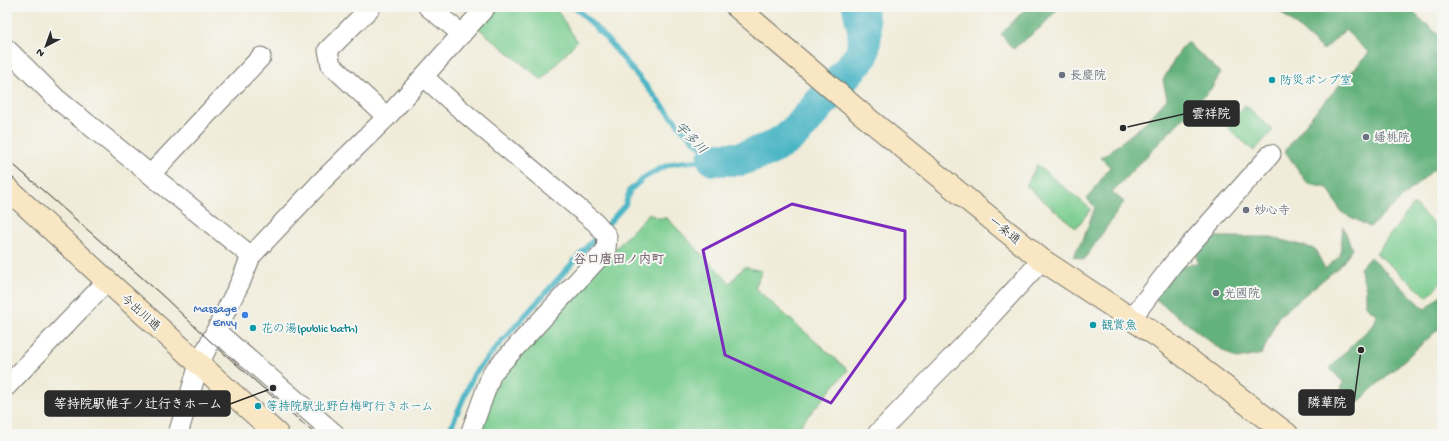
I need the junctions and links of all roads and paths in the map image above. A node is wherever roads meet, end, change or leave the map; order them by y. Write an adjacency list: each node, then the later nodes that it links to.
1 (371, 7): 9 (street)
2 (428, 7): 5 (street)
3 (486, 7): 5 (street)
4 (737, 7): 14 (main road, 一条通)
5 (462, 34): 8 (street)
6 (7, 49): 11 (street)
7 (261, 57): 11 (street)
8 (424, 77): 9 (street); 23 (street)
9 (387, 117): 13 (street)
10 (1271, 154): 16 (street)
11 (151, 174): 13 (street)
12 (7, 188): 15 (main road, 今出川通)
13 (251, 256): 17 (street)
14 (1042, 260): 16 (main road, 一条通); 24 (street)
15 (108, 281): 18 (main road, 今出川通); 19 (street)
16 (1130, 319): 25 (main road, 一条通)
17 (216, 331): 18 (street); 22 (street)
18 (199, 364): 20 (street); 21 (main road, 今出川通)
19 (7, 386)
20 (178, 434)
21 (277, 434)
22 (335, 434)
23 (470, 434)
24 (877, 434)
25 (1287, 434)

